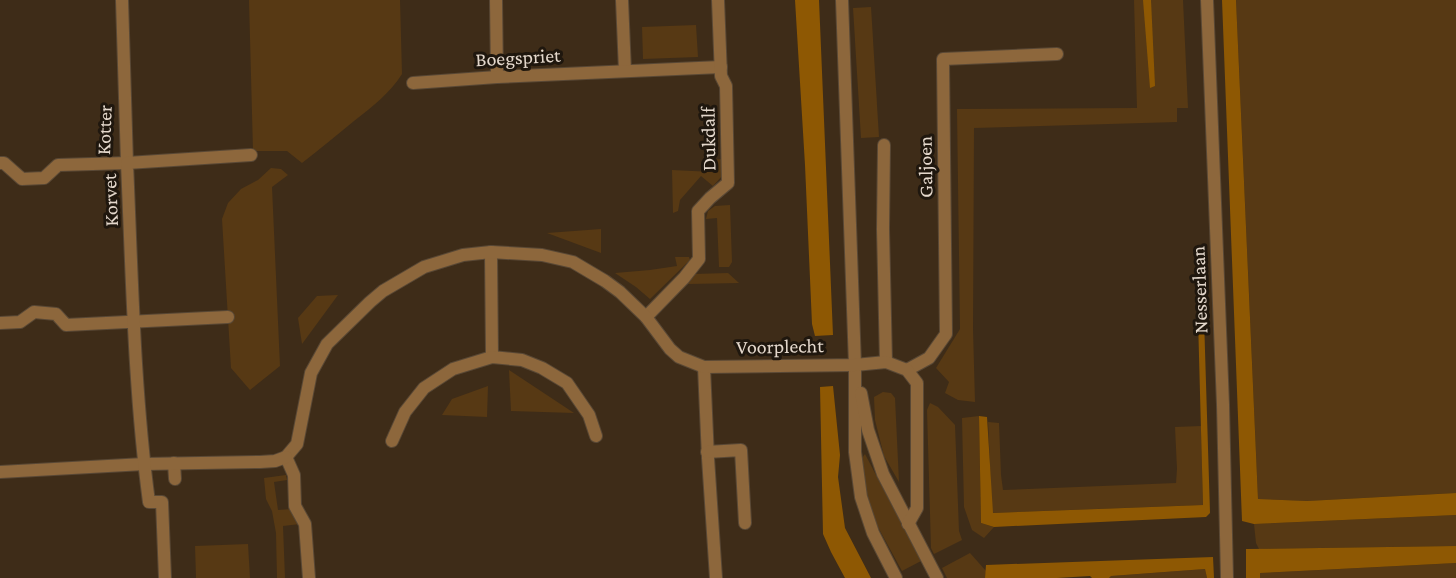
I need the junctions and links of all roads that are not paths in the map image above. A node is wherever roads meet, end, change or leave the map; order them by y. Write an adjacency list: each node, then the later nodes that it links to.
1 (122, 0): 15 (street, Kotter)
2 (496, 0): 10 (street)
3 (622, 0): 9 (street)
4 (718, 0): 8 (street, Dukdalf)
5 (842, 0): 23 (street)
6 (1207, 0): 41 (street, Nesserlaan)
7 (1057, 54): 25 (street, Galjoen)
8 (720, 68): 9 (street, Boegspriet); 18 (street, Dukdalf)
9 (624, 71): 10 (street, Boegspriet)
10 (498, 77): 11 (street, Boegspriet)
11 (413, 83)
12 (884, 145): 22 (street, Galjoen)
13 (251, 155): 15 (street, Korvet)
14 (0, 163): 15 (street, Kotter)
15 (127, 163): 19 (street, Korvet)
16 (491, 252): 18 (street, Voorplecht); 21 (street); 29 (street, Voorplecht)
17 (228, 317): 19 (street)
18 (646, 317): 24 (street, Voorplecht)
19 (134, 322): 20 (street); 31 (street, Korvet)
20 (0, 323)
21 (492, 357): 26 (street); 27 (street)
22 (886, 362): 23 (street); 25 (street)
23 (855, 365): 24 (street, Voorplecht); 35 (street); 39 (street)
24 (704, 367): 28 (street)
25 (907, 370): 35 (street)
26 (596, 436)
27 (392, 441)
28 (707, 455): 34 (street); 38 (street)
29 (286, 457): 30 (street); 37 (street)
30 (174, 463): 31 (street); 33 (street)
31 (144, 464): 32 (street); 36 (street, Korvet)
32 (0, 472)
33 (175, 479)
34 (745, 523)
35 (908, 524): 40 (street)
36 (165, 578)
37 (309, 578)
38 (716, 578)
39 (896, 578)
40 (937, 578)
41 (1227, 578)

